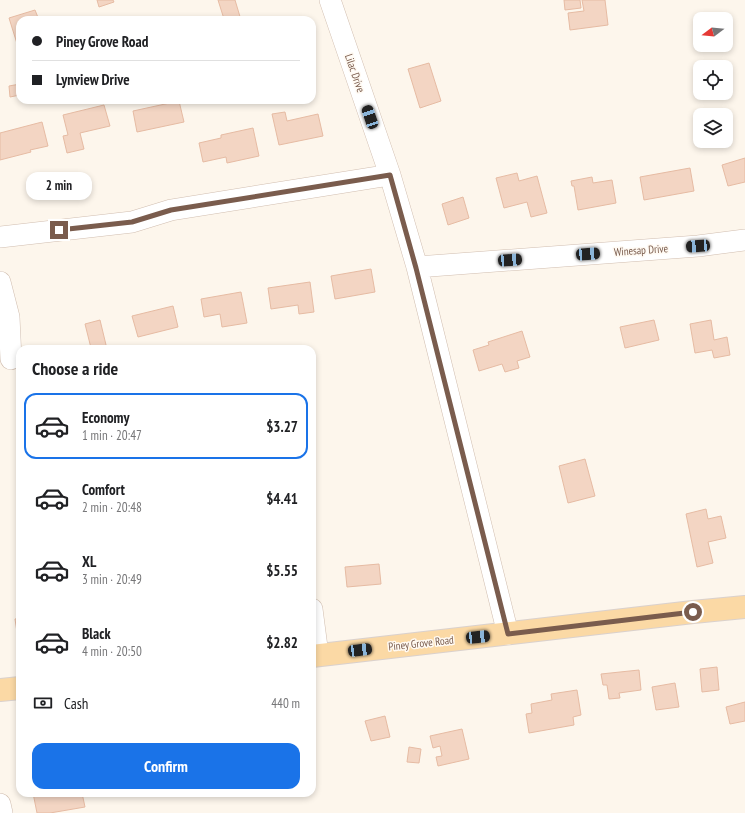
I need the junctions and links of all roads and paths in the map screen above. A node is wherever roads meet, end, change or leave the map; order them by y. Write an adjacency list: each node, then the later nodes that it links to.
1 (330, 0): 2 (street, Lilac Drive)
2 (390, 175): 3 (street); 5 (street, Lilac Drive)
3 (0, 237)
4 (745, 240): 5 (street, Winesap Drive)
5 (416, 268): 9 (street, Lilac Drive)
6 (0, 282): 7 (street)
7 (11, 359)
8 (745, 607): 9 (main road, Piney Grove Road)
9 (508, 634): 10 (main road, Piney Grove Road)
10 (316, 656)
11 (16, 688): 12 (main road)
12 (0, 690)
13 (0, 804): 14 (street)
14 (2, 813)

